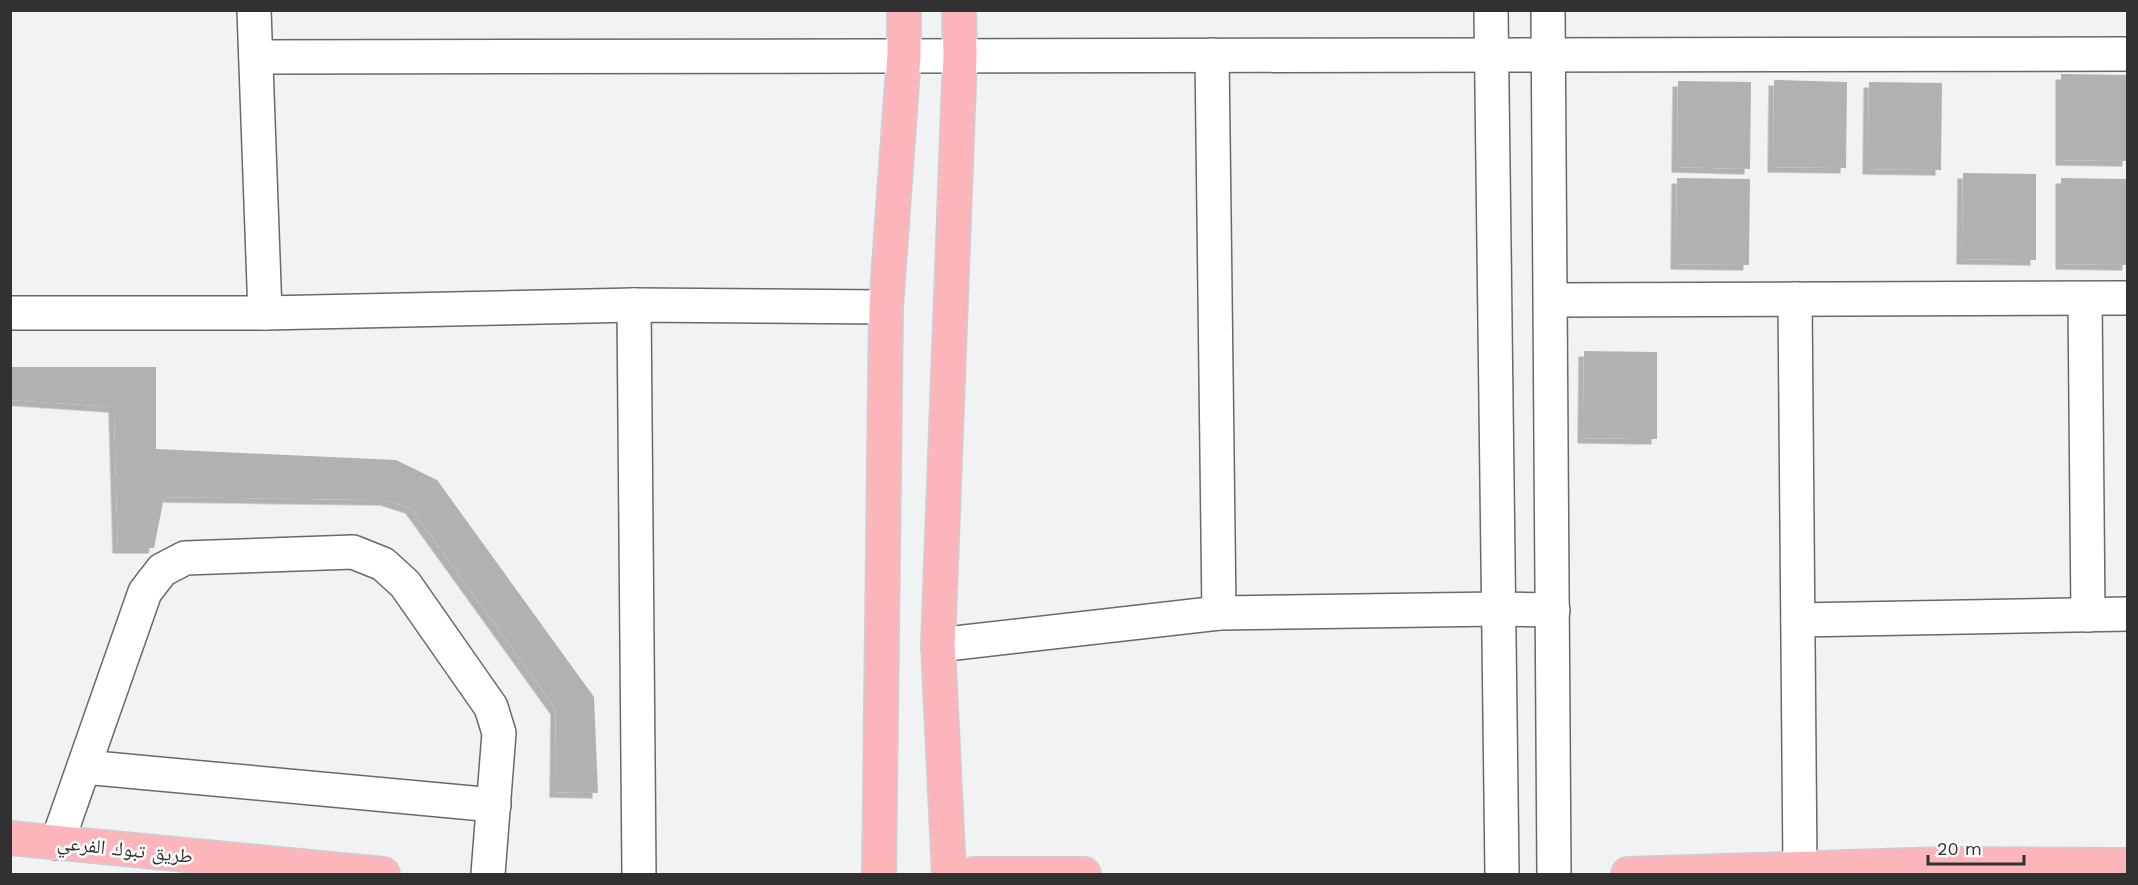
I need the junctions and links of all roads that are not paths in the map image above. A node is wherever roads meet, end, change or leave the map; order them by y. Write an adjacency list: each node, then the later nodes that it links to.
1 (254, 10): 12 (street)
2 (904, 10): 7 (main road)
3 (959, 10): 11 (main road)
4 (1491, 10): 9 (street)
5 (1548, 10): 10 (street)
6 (2127, 54): 10 (street)
7 (904, 55): 11 (street); 12 (street); 18 (main road)
8 (1212, 55): 9 (street); 11 (street); 23 (street)
9 (1492, 55): 10 (street); 21 (street)
10 (1548, 55): 16 (street)
11 (960, 56): 27 (main road)
12 (256, 57): 20 (street)
13 (2085, 298): 14 (street); 15 (street); 25 (street)
14 (2127, 298)
15 (1795, 299): 16 (street); 26 (street)
16 (1551, 300): 22 (street)
17 (634, 305): 18 (street); 20 (street); 36 (street)
18 (886, 306): 37 (main road)
19 (10, 313): 20 (street)
20 (265, 313)
21 (1498, 609): 22 (street); 23 (street); 41 (street)
22 (1553, 610): 42 (street)
23 (1219, 613): 27 (street)
24 (2127, 614): 25 (street)
25 (2088, 615): 26 (street)
26 (1798, 620): 33 (street)
27 (938, 645): 38 (main road)
28 (84, 767): 29 (street); 29 (street); 31 (street)
29 (494, 805): 35 (street)
30 (10, 838): 31 (main road, طريق تبوك الفرعي)
31 (57, 843): 34 (main road, طريق تبوك الفرعي)
32 (2127, 865): 33 (main road)
33 (1800, 869): 43 (main road)
34 (383, 874)
35 (488, 874)
36 (639, 874)
37 (879, 874)
38 (949, 874)
39 (974, 874): 40 (main road)
40 (1084, 874)
41 (1502, 874)
42 (1554, 874)
43 (1628, 874)

